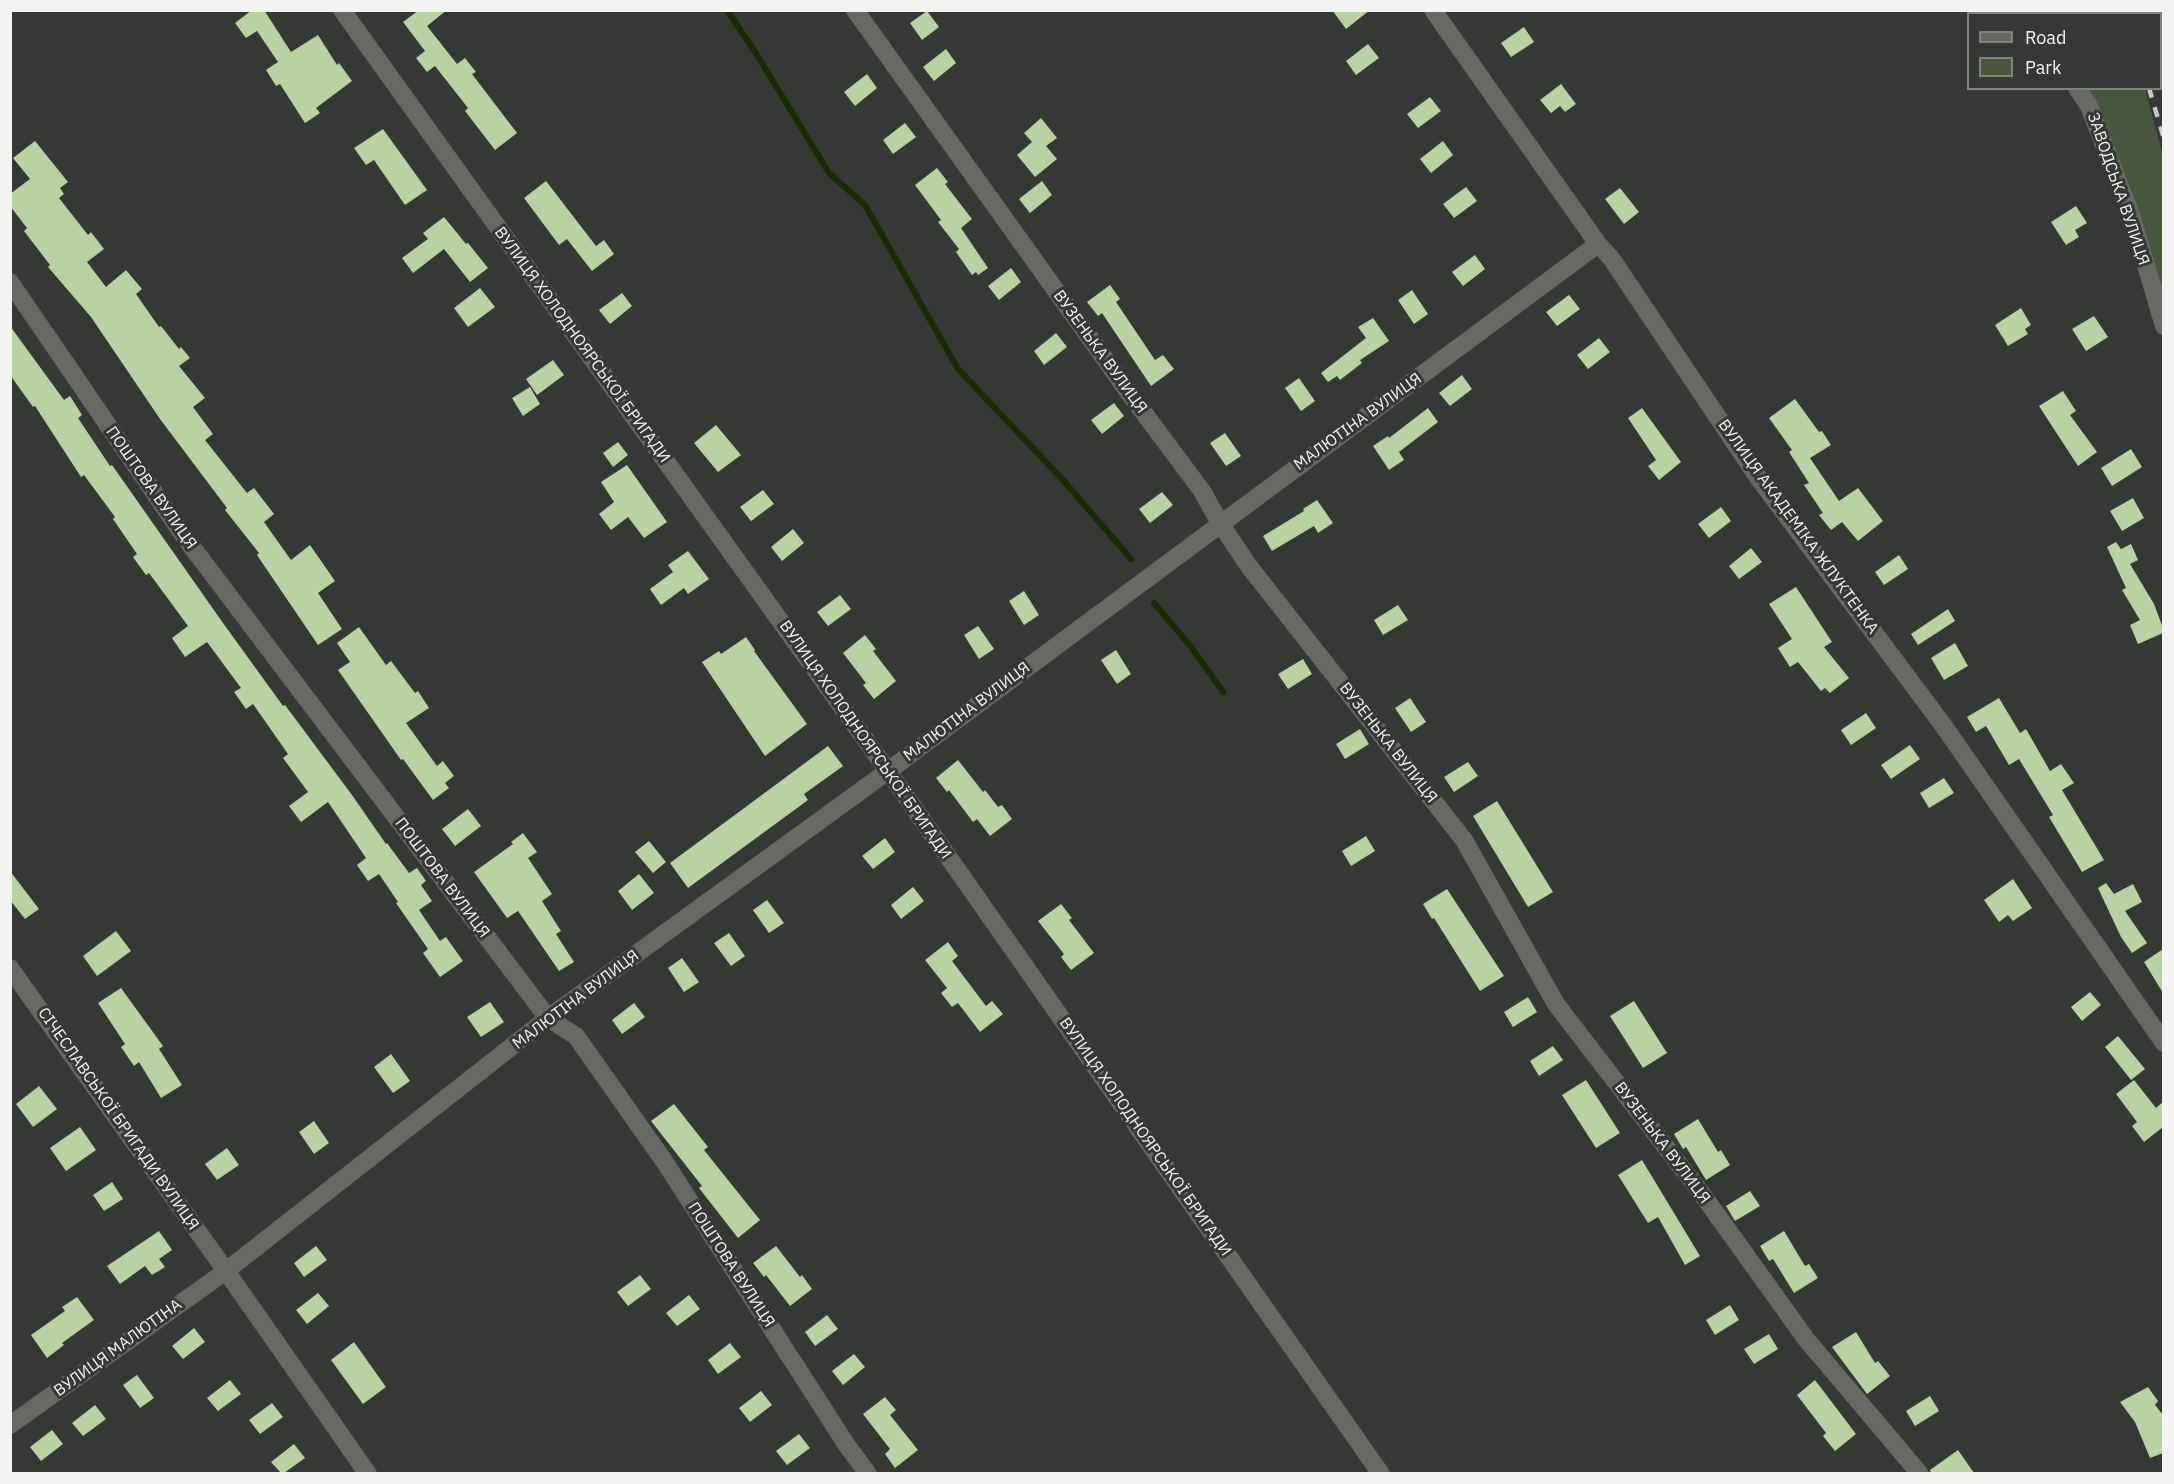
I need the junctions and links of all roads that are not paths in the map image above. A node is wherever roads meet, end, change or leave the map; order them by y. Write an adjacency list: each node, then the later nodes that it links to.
1 (342, 10): 9 (street, ВУЛИЦЯ ХОЛОДНОЯРСЬКОЇ БРИГАДИ)
2 (855, 10): 8 (street, ВУЗЕНЬКА ВУЛИЦЯ)
3 (1433, 10): 5 (street, ВУЛИЦЯ АКАДЕМІКА ЖЛУКТЕНКА)
4 (2078, 90): 7 (street, ЗАВОДСЬКА ВУЛИЦЯ)
5 (1598, 244): 8 (street, МАЛЮТІНА ВУЛИЦЯ); 12 (street, ВУЛИЦЯ АКАДЕМІКА ЖЛУКТЕНКА)
6 (10, 282): 11 (street, ПОШТОВА ВУЛИЦЯ)
7 (2163, 326)
8 (1220, 523): 9 (street, МАЛЮТІНА ВУЛИЦЯ); 18 (street, ВУЗЕНЬКА ВУЛИЦЯ)
9 (888, 771): 11 (street, МАЛЮТІНА ВУЛИЦЯ); 17 (street, ВУЛИЦЯ ХОЛОДНОЯРСЬКОЇ БРИГАДИ)
10 (10, 968): 13 (street, СІЧЕСЛАВСЬКОЇ БРИГАДИ ВУЛИЦЯ)
11 (548, 1018): 13 (street, МАЛЮТІНА ВУЛИЦЯ); 16 (street, ПОШТОВА ВУЛИЦЯ)
12 (2163, 1043)
13 (226, 1271): 14 (street, ВУЛИЦЯ МАЛЮТІНА); 15 (street, СІЧЕСЛАВСЬКОЇ БРИГАДИ ВУЛИЦЯ)
14 (10, 1425)
15 (368, 1473)
16 (868, 1473)
17 (1381, 1473)
18 (1920, 1473)

